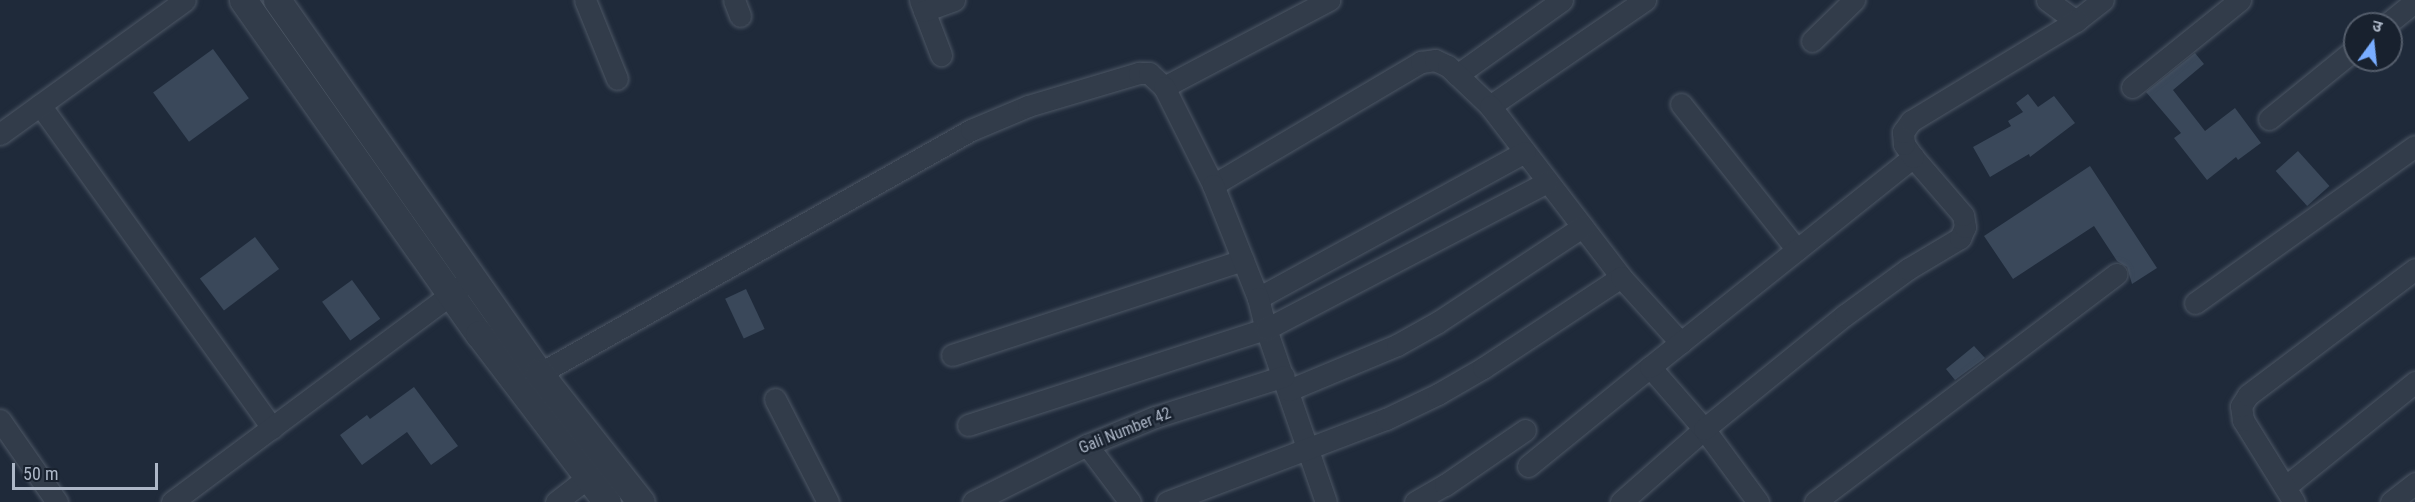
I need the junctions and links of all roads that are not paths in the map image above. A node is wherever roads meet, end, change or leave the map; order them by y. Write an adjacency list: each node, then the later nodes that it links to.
1 (185, 0): 25 (street)
2 (243, 0): 41 (street)
3 (277, 0): 40 (street)
4 (585, 0): 21 (street)
5 (954, 0): 14 (street)
6 (1329, 0): 22 (street)
7 (1562, 0): 20 (street)
8 (1645, 0): 26 (street)
9 (1854, 0): 17 (street)
10 (2048, 0): 16 (street)
11 (2103, 0): 16 (street)
12 (2240, 0): 23 (street)
13 (2415, 1): 15 (street)
14 (922, 6): 18 (street)
15 (2401, 12)
16 (2076, 21): 31 (street)
17 (1812, 41)
18 (941, 55)
19 (2343, 59): 27 (street)
20 (1457, 75): 26 (street); 33 (street)
21 (617, 79)
22 (1164, 87): 33 (street); 48 (street)
23 (2132, 87)
24 (1680, 104): 35 (street)
25 (40, 105): 28 (street); 54 (street)
26 (1490, 106): 30 (street)
27 (2269, 119)
28 (0, 134)
29 (2415, 146): 43 (street)
30 (1525, 152): 32 (street); 42 (street)
31 (1913, 157): 35 (street); 55 (street)
32 (1547, 182): 34 (street); 44 (street)
33 (1213, 185): 36 (street)
34 (1582, 227): 39 (street); 50 (street, Gali Number 42)
35 (1797, 250): 45 (street)
36 (1243, 260): 42 (street); 46 (street)
37 (2415, 269): 63 (street)
38 (2117, 274): 77 (street)
39 (1621, 277): 45 (street); 58 (street)
40 (474, 278): 41 (street); 48 (street)
41 (452, 293): 48 (street); 54 (street)
42 (1258, 298): 44 (street)
43 (2195, 303)
44 (1266, 329): 50 (street); 53 (street)
45 (1681, 343): 47 (street)
46 (952, 355)
47 (1650, 367): 55 (street); 60 (street)
48 (529, 380): 59 (street); 61 (street)
49 (2415, 382): 63 (street)
50 (1286, 383): 57 (street, Gali Number 42); 58 (street)
51 (775, 399): 69 (street)
52 (0, 420): 64 (street)
53 (968, 425)
54 (272, 428): 65 (street)
55 (1704, 429): 75 (street); 76 (street)
56 (1525, 430): 74 (street)
57 (1087, 445): 70 (street, Gali Number 42); 71 (street)
58 (1308, 448): 72 (street); 73 (street)
59 (609, 462): 61 (street); 68 (street)
60 (1528, 466)
61 (588, 478): 66 (street); 67 (street)
62 (2415, 483): 78 (street)
63 (2289, 495)
64 (57, 502)
65 (172, 502)
66 (556, 502)
67 (607, 502)
68 (642, 502)
69 (828, 502)
70 (973, 502)
71 (1130, 502)
72 (1167, 502)
73 (1326, 502)
74 (1415, 502)
75 (1621, 502)
76 (1758, 502)
77 (1815, 502)
78 (2391, 502)

